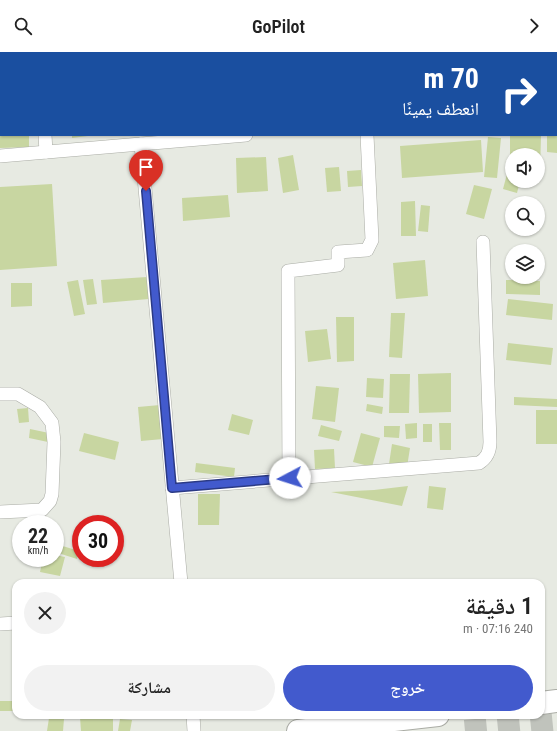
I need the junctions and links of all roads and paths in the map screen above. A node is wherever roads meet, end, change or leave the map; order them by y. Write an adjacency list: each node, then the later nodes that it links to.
1 (45, 136): 5 (street)
2 (234, 136): 4 (street)
3 (367, 136): 9 (street)
4 (141, 144): 5 (street); 10 (street)
5 (46, 152): 6 (street)
6 (0, 156)
7 (483, 242): 9 (street)
8 (0, 394): 11 (street)
9 (290, 478): 10 (street)
10 (172, 488): 12 (street)
11 (0, 512)
12 (181, 579)
13 (12, 623): 14 (street)
14 (0, 624)
15 (557, 701): 16 (highway)
16 (545, 702)
17 (193, 719): 19 (street)
18 (403, 719): 20 (highway)
19 (194, 731)
20 (298, 731)

